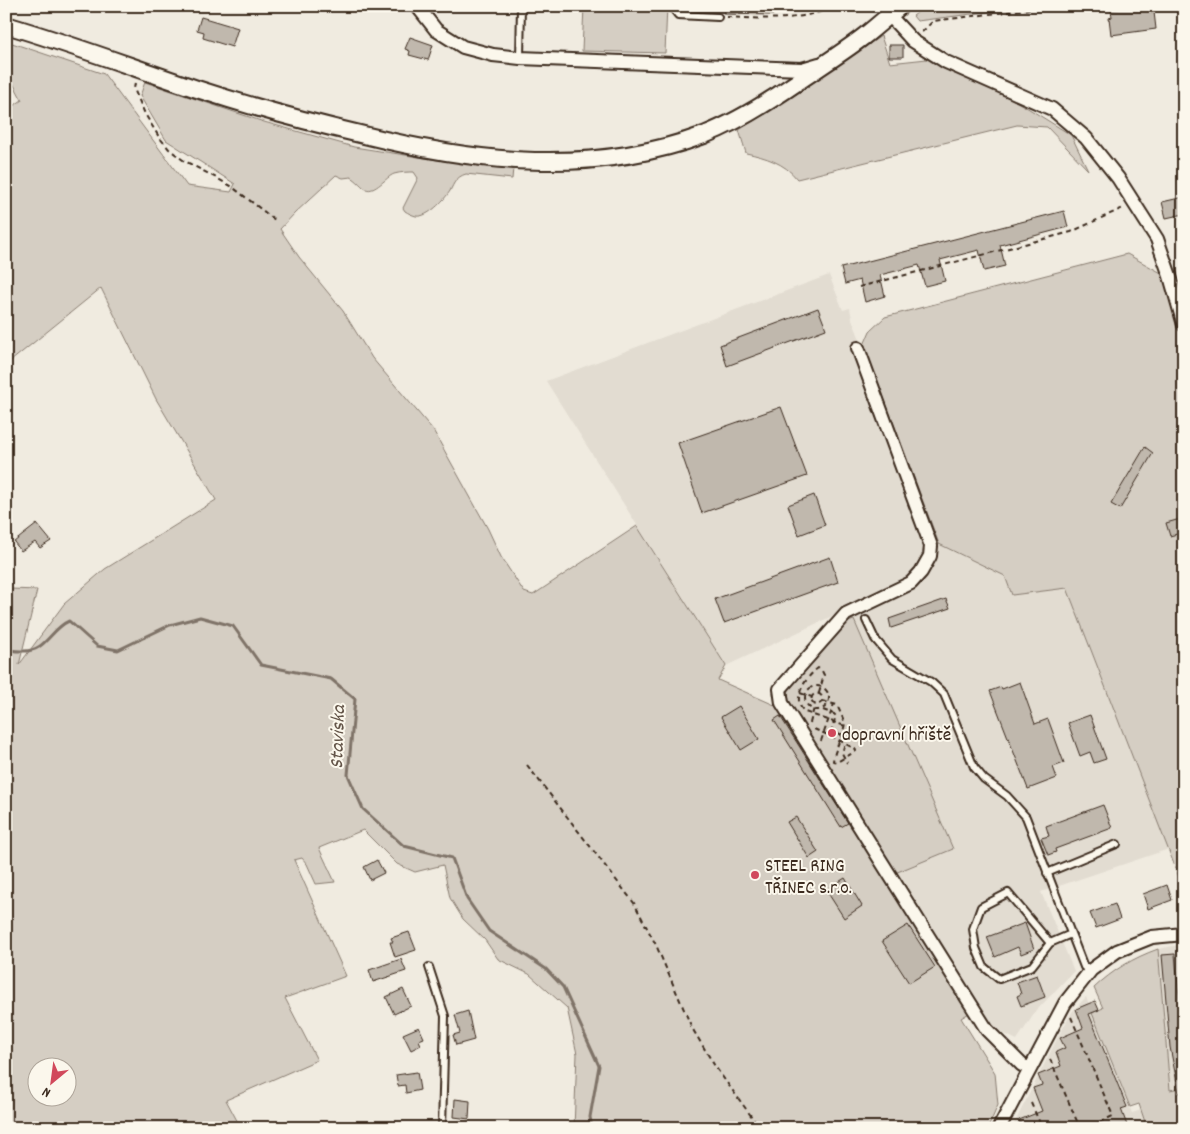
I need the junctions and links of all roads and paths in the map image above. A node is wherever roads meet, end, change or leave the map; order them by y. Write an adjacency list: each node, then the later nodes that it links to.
1 (417, 6): 10 (street)
2 (521, 6): 10 (lane)
3 (671, 6): 7 (lane)
4 (835, 6): 7 (path)
5 (1055, 6): 9 (path)
6 (894, 11): 9 (street); 11 (street)
7 (718, 17)
8 (6, 25): 12 (street)
9 (913, 41): 13 (street)
10 (520, 58): 11 (street)
11 (826, 63): 12 (street)
12 (138, 68): 14 (path)
13 (1134, 203): 15 (path); 16 (street)
14 (275, 220)
15 (860, 287)
16 (1184, 325)
17 (858, 348): 54 (street)
18 (866, 620): 46 (lane)
19 (821, 687): 20 (path); 21 (path); 22 (path); 25 (path)
20 (800, 693): 22 (path); 31 (path)
21 (819, 693): 23 (path); 24 (path)
22 (805, 695): 23 (path); 28 (path)
23 (812, 697): 26 (path)
24 (822, 701): 25 (path); 26 (path)
25 (828, 702): 27 (path); 29 (path)
26 (815, 704): 28 (path)
27 (834, 704): 30 (path); 34 (path)
28 (814, 708): 29 (path); 31 (path)
29 (823, 710): 30 (path)
30 (831, 713): 32 (path); 33 (path)
31 (812, 714): 32 (path); 35 (path)
32 (828, 720): 33 (path); 35 (path)
33 (834, 722): 34 (path); 36 (path)
34 (844, 726): 36 (path)
35 (823, 734): 37 (path); 38 (path)
36 (842, 734): 37 (path); 39 (path)
37 (839, 740): 39 (path); 42 (path)
38 (822, 744)
39 (845, 744): 41 (path); 41 (path)
40 (829, 756): 42 (path)
41 (844, 758): 42 (path); 43 (path)
42 (833, 759)
43 (847, 762)
44 (528, 765): 57 (path)
45 (1117, 844): 46 (lane)
46 (1047, 873): 47 (lane)
47 (1071, 934): 49 (lane); 51 (lane)
48 (1184, 934): 51 (street)
49 (1050, 943): 49 (lane)
50 (429, 967): 56 (lane)
51 (1091, 970): 52 (street)
52 (1065, 1003): 53 (street); 61 (path)
53 (1044, 1044): 54 (street); 60 (path)
54 (1030, 1069): 58 (street)
55 (1032, 1103): 59 (path)
56 (442, 1128)
57 (760, 1128)
58 (999, 1128)
59 (1042, 1128)
60 (1080, 1128)
61 (1086, 1128)

